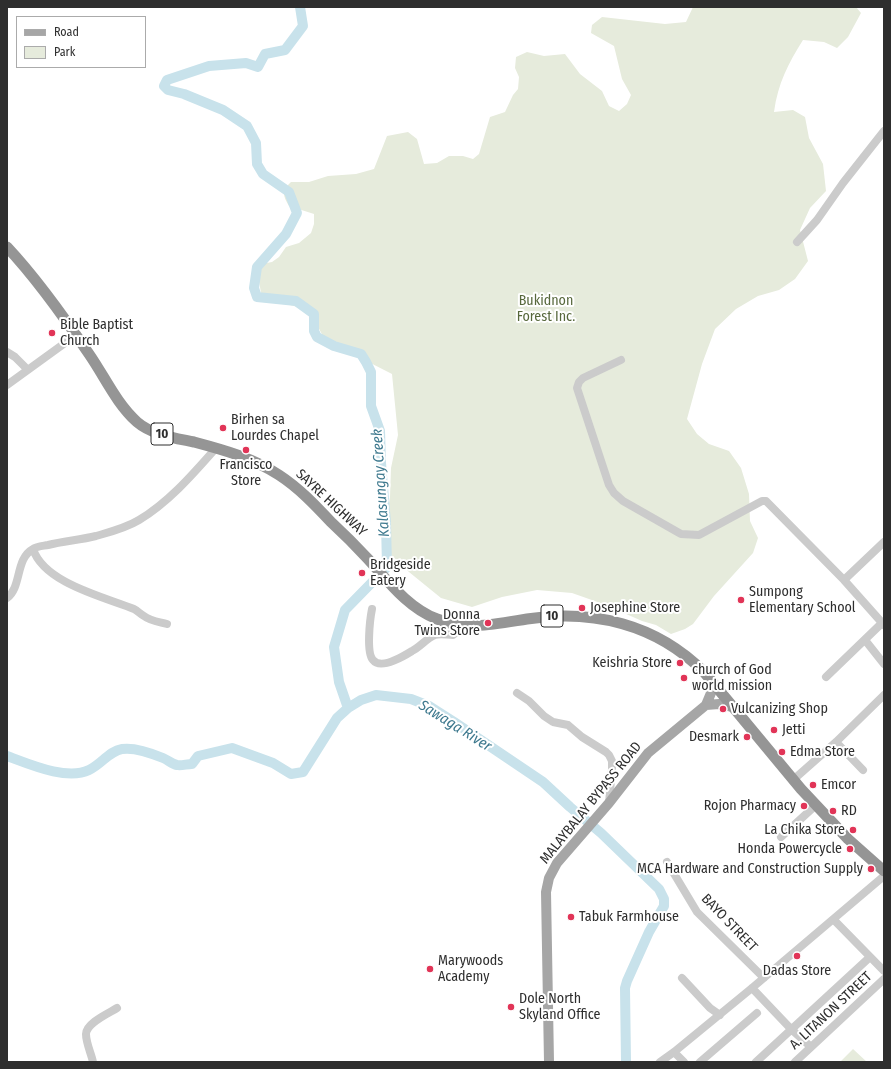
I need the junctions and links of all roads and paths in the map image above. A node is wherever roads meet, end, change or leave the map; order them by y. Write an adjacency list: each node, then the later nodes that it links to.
1 (884, 131): 2 (street)
2 (797, 242)
3 (7, 247): 4 (highway, SAYRE HIGHWAY / 10)
4 (76, 335): 7 (street); 9 (highway, SAYRE HIGHWAY / 10)
5 (7, 352): 7 (street)
6 (621, 360): 12 (street)
7 (28, 370): 8 (street)
8 (7, 385)
9 (216, 448): 11 (street); 17 (highway, SAYRE HIGHWAY / 10)
10 (884, 542): 12 (street)
11 (33, 549): 13 (street); 15 (street)
12 (844, 580): 16 (street)
13 (7, 598)
14 (372, 609): 17 (street)
15 (167, 624)
16 (883, 624): 18 (street)
17 (464, 626): 21 (highway, SAYRE HIGHWAY / 10)
18 (865, 640): 19 (street); 20 (street)
19 (884, 664)
20 (826, 677)
21 (712, 680): 24 (main road); 25 (highway, 10)
22 (518, 693): 30 (street)
23 (884, 695): 26 (street)
24 (706, 705): 25 (main road); 30 (main road, MALAYBALAY BYPASS ROAD)
25 (733, 707): 28 (highway, 10)
26 (836, 742): 27 (street); 28 (street)
27 (863, 770)
28 (793, 780): 29 (highway, 10)
29 (816, 805): 31 (street); 33 (highway, 10)
30 (606, 806): 49 (main road, MALAYBALAY BYPASS ROAD)
31 (781, 836)
32 (667, 862): 39 (street, BAYO STREET)
33 (884, 871)
34 (884, 876): 35 (street)
35 (834, 920): 36 (street); 39 (street)
36 (870, 957): 37 (street); 45 (street)
37 (884, 971)
38 (682, 978): 44 (street)
39 (764, 978): 41 (street)
40 (884, 978): 46 (street, A. LITANON STREET)
41 (752, 988): 44 (street); 45 (street)
42 (117, 1008): 48 (street)
43 (757, 1013): 52 (street)
44 (720, 1015): 47 (street)
45 (791, 1029): 46 (street); 53 (street)
46 (811, 1047): 54 (street, A. LITANON STREET)
47 (674, 1052): 50 (street); 51 (street)
48 (93, 1062)
49 (549, 1062)
50 (660, 1062)
51 (684, 1062)
52 (700, 1062)
53 (756, 1062)
54 (795, 1062)

